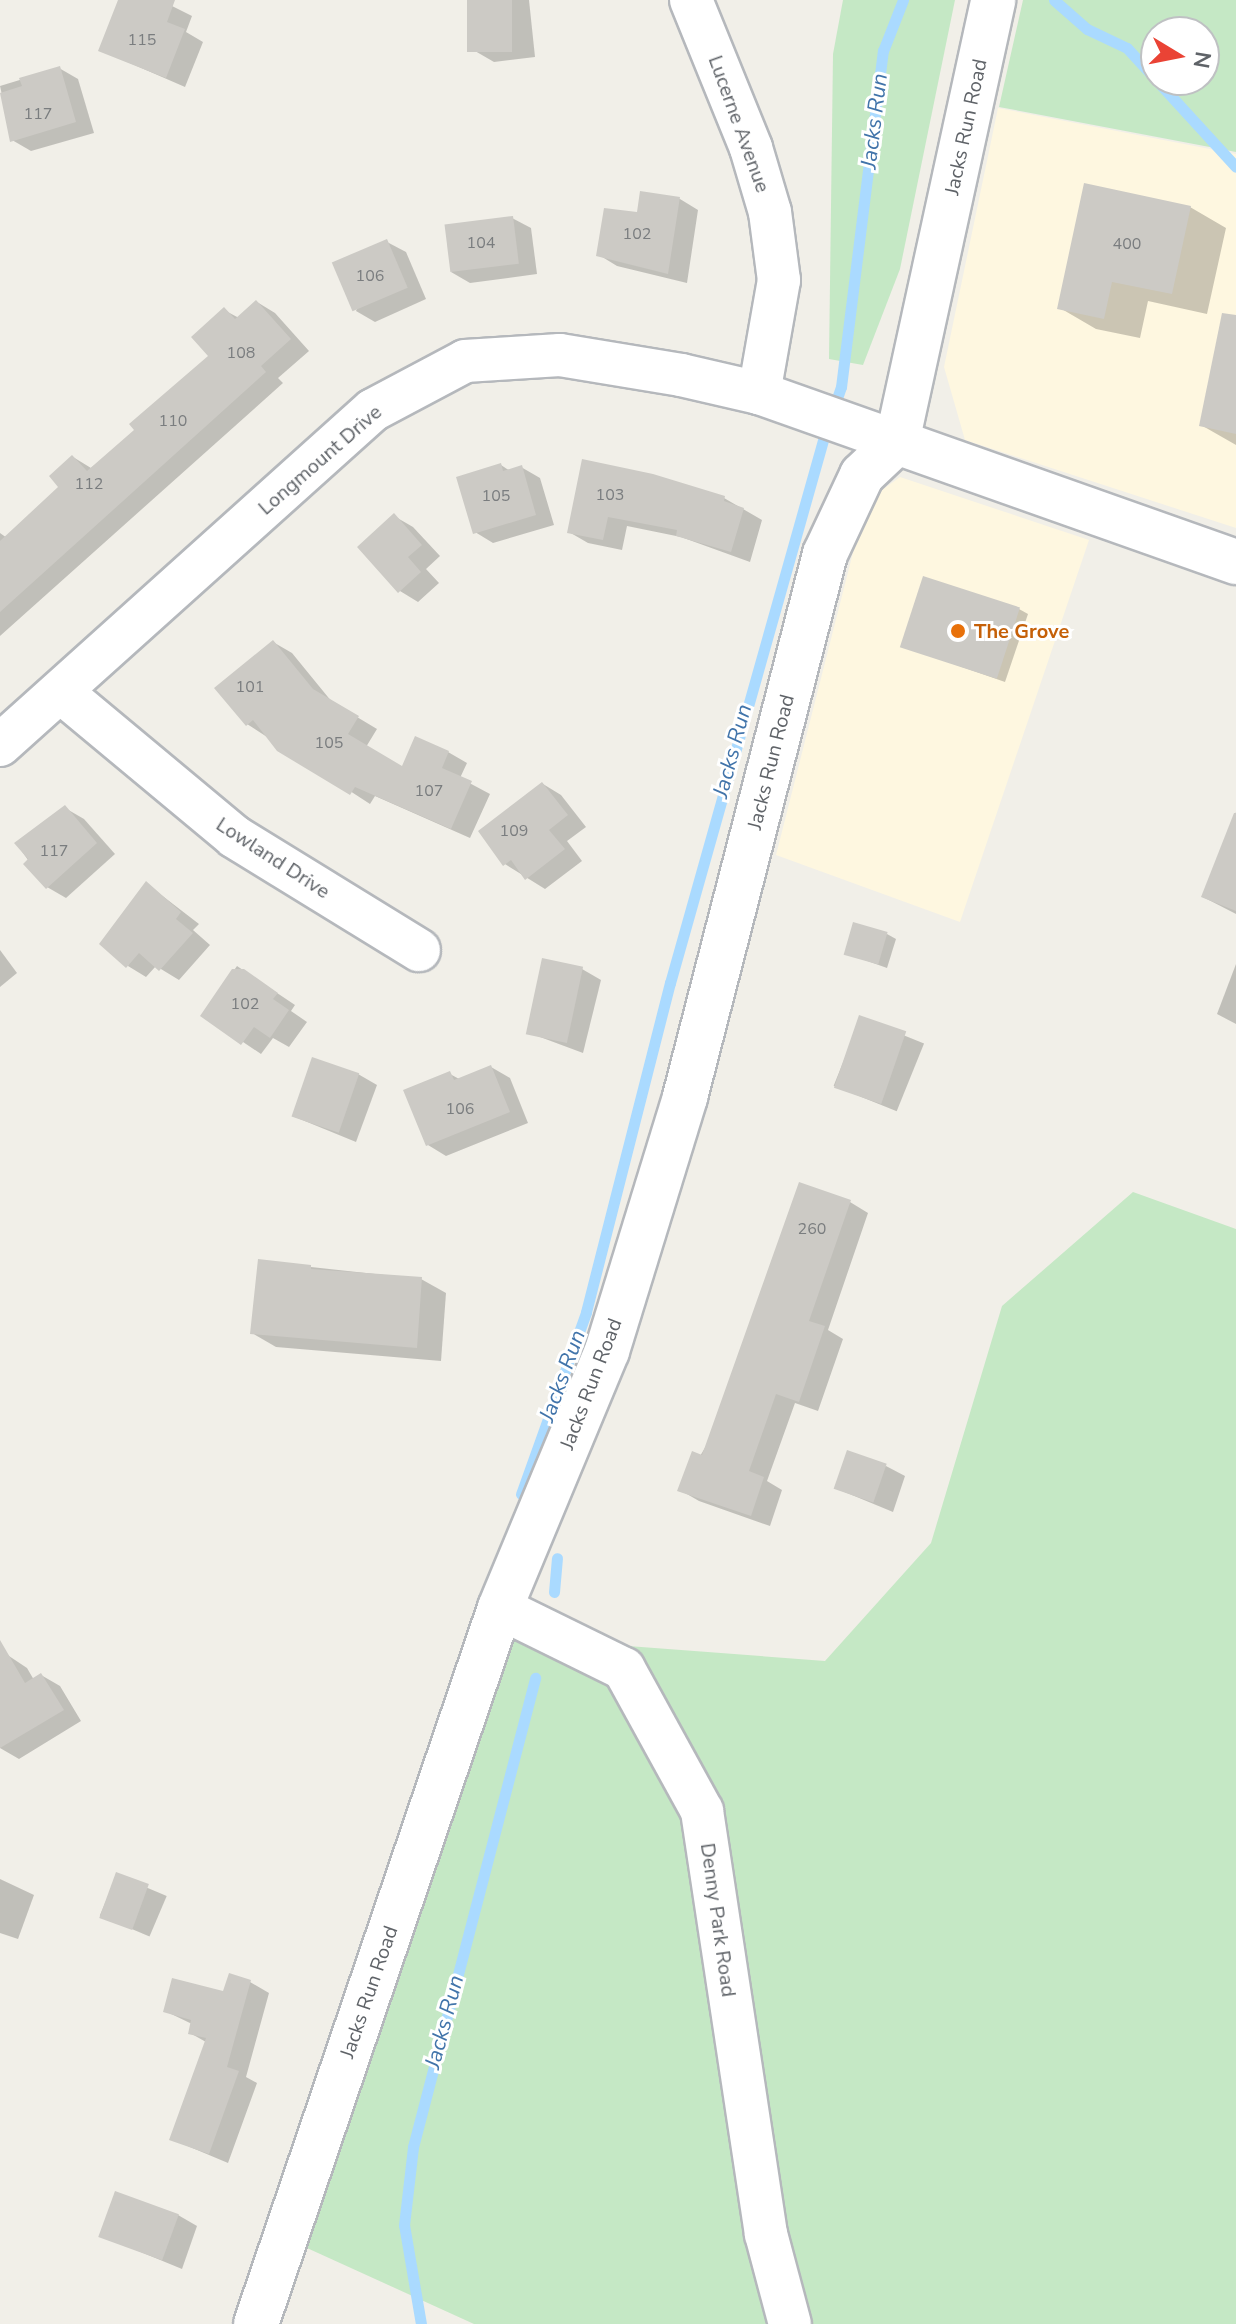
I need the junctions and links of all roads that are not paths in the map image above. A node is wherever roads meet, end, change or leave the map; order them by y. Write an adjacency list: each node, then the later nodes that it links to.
1 (691, 0): 3 (street, Lucerne Avenue)
2 (993, 0): 4 (street, Jacks Run Road)
3 (759, 393): 4 (street, Longmount Drive); 6 (street, Longmount Drive)
4 (897, 442): 5 (street); 9 (street, Jacks Run Road)
5 (1236, 562)
6 (61, 692): 7 (street, Longmount Drive); 8 (street, Lowland Drive)
7 (0, 745)
8 (419, 950)
9 (500, 1608): 10 (street, Jacks Run Road); 11 (street, Denny Park Road)
10 (256, 2324)
11 (790, 2324)

